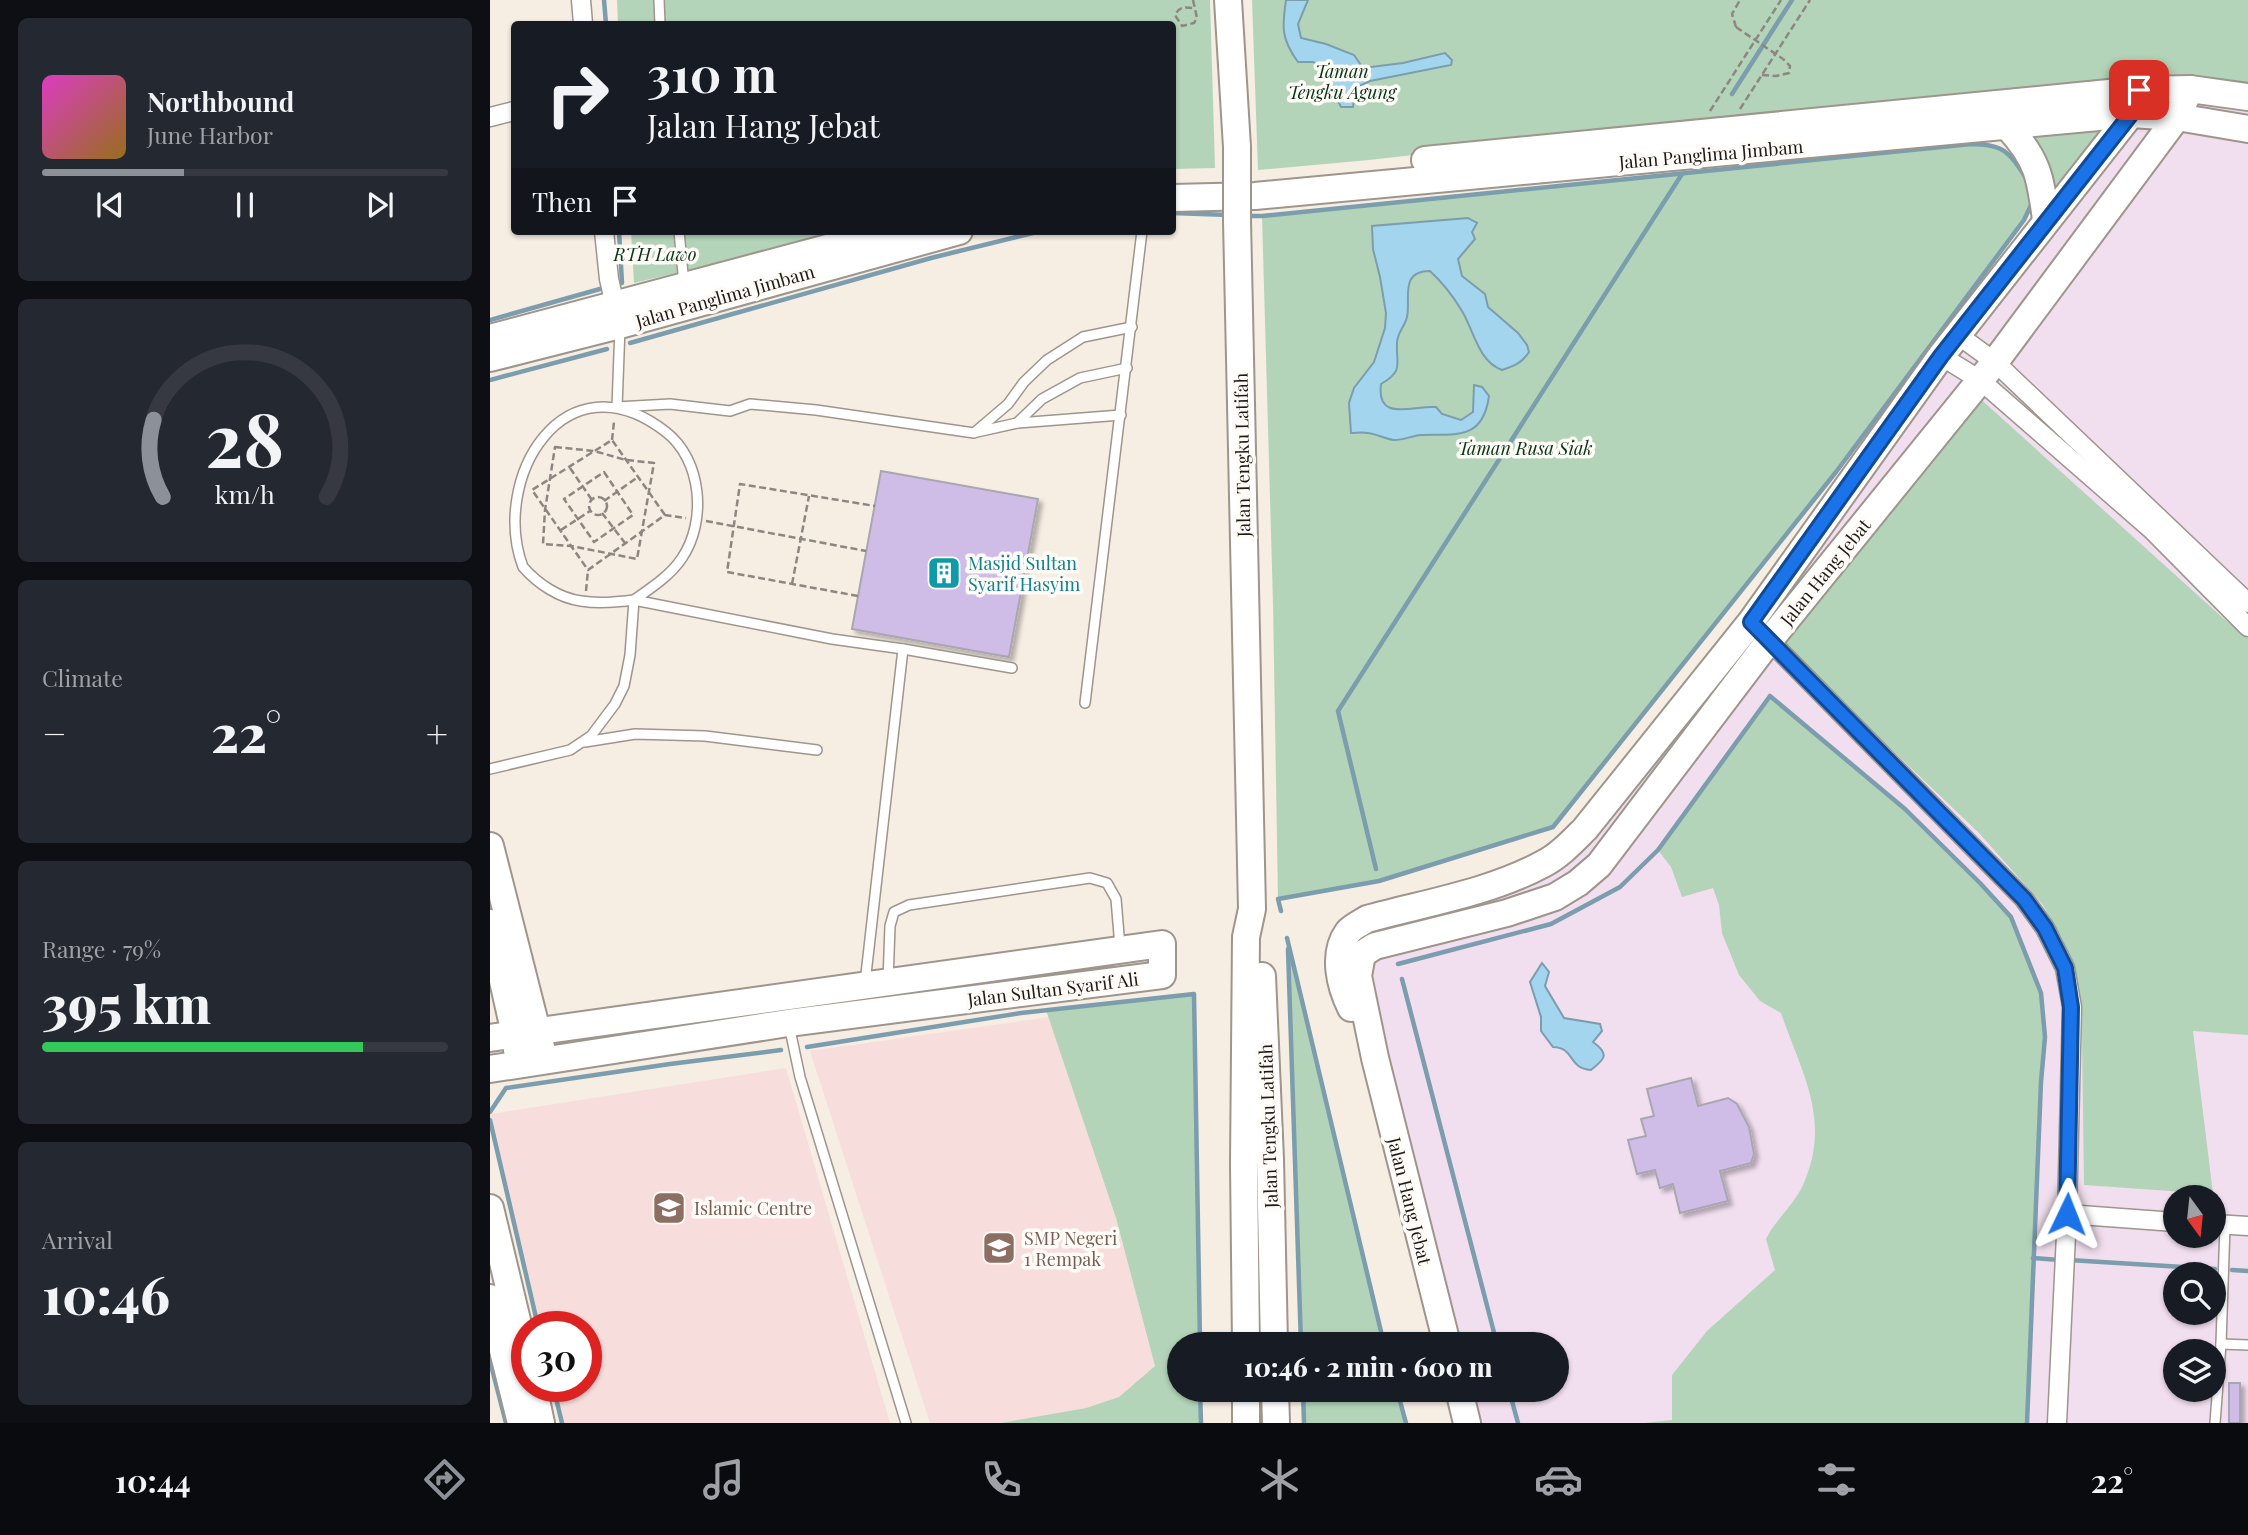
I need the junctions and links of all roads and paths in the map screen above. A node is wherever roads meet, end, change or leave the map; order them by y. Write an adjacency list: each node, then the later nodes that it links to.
1 (581, 0): 9 (street)
2 (659, 0): 10 (lane)
3 (1192, 0): 8 (path)
4 (1228, 0): 89 (street, Jalan Tengku Latifah, bridge)
5 (1740, 0): 11 (path, bridge)
6 (1781, 0): 18 (path)
7 (1810, 0): 11 (path)
8 (1194, 8): 8 (path)
9 (583, 21)
10 (660, 21)
11 (1761, 75): 21 (path)
12 (2190, 89): 13 (street, Jalan Panglima Jimbam); 14 (street, Jalan Panglima Jimbam); 17 (street, Jalan Hang Jebat)
13 (2248, 97)
14 (2135, 102): 17 (street, Jalan Panglima Jimbam); 19 (street, Jalan Panglima Jimbam); 21 (street, Jalan Panglima Jimbam); 25 (street, Jalan Hang Jebat)
15 (511, 112): 16 (street)
16 (490, 117)
17 (2177, 117): 20 (street, Jalan Panglima Jimbam); 39 (street, Jalan Hang Jebat)
18 (1706, 118)
19 (2008, 127): 21 (street, Jalan Panglima Jimbam); 25 (street)
20 (2248, 129)
21 (1743, 132): 22 (street, Jalan Panglima Jimbam)
22 (1645, 149): 23 (street, Jalan Panglima Jimbam); 24 (street, Jalan Panglima Jimbam)
23 (1176, 180)
24 (1176, 198)
25 (2046, 219): 34 (street, Jalan Hang Jebat)
26 (605, 235): 32 (street)
27 (679, 235): 31 (lane)
28 (876, 235): 31 (street, Jalan Panglima Jimbam)
29 (940, 235): 32 (street, Jalan Panglima Jimbam)
30 (1142, 235): 33 (lane)
31 (684, 286): 32 (street, Jalan Panglima Jimbam)
32 (615, 303): 35 (street, Jalan Panglima Jimbam); 37 (street, Jalan Panglima Jimbam); 40 (lane)
33 (1132, 327): 38 (lane); 44 (lane)
34 (1958, 335): 36 (street, Jalan Hang Jebat); 39 (street)
35 (490, 338)
36 (1941, 356): 39 (street); 79 (street, Jalan Hang Jebat)
37 (490, 358)
38 (1127, 368): 41 (lane); 42 (lane)
39 (1987, 371): 78 (street); 80 (street); 81 (street, Jalan Hang Jebat)
40 (617, 407): 43 (lane); 44 (lane); 62 (lane)
41 (1121, 415): 42 (lane); 84 (lane)
42 (1017, 423): 44 (lane)
43 (536, 429)
44 (974, 433)
45 (594, 451): 46 (path); 46 (path); 47 (path); 49 (path)
46 (626, 460): 48 (path); 52 (path)
47 (569, 467): 49 (path); 50 (path)
48 (638, 477): 51 (path); 52 (path)
49 (550, 480): 57 (path); 57 (path)
50 (584, 486): 51 (path); 54 (path); 61 (path)
51 (617, 491): 55 (path); 64 (path)
52 (648, 491): 60 (path); 66 (path)
53 (809, 496): 56 (path); 63 (path); 68 (path)
54 (592, 500): 55 (path); 58 (path)
55 (604, 501): 59 (path)
56 (875, 506)
57 (545, 510): 65 (path); 70 (path)
58 (590, 511): 59 (path); 61 (path)
59 (602, 513): 64 (path)
60 (665, 515): 62 (path); 66 (path)
61 (578, 519): 64 (path); 65 (path)
62 (696, 519): 63 (path); 76 (lane)
63 (733, 527): 68 (path); 74 (path)
64 (614, 528): 69 (path)
65 (560, 530): 70 (path)
66 (643, 530): 69 (path); 72 (path)
67 (504, 534): 77 (lane)
68 (800, 538): 71 (path); 74 (path)
69 (625, 543): 72 (path)
70 (571, 546): 72 (path); 73 (path)
71 (866, 551)
72 (609, 554): 73 (path)
73 (588, 569): 77 (path)
74 (792, 584): 75 (path)
75 (858, 596)
76 (634, 600): 77 (lane); 82 (lane); 85 (lane)
77 (585, 601)
78 (2248, 603)
79 (1751, 622): 81 (street); 95 (street, Jalan Hang Jebat)
80 (2248, 627)
81 (1769, 641): 95 (street, Jalan Hang Jebat); 99 (street)
82 (903, 649): 83 (lane); 92 (lane)
83 (1012, 668)
84 (1085, 704)
85 (583, 743): 86 (lane); 87 (lane)
86 (817, 750)
87 (490, 769)
88 (490, 846): 94 (street)
89 (1252, 909): 106 (street, Jalan Tengku Latifah); 107 (street, Jalan Tengku Latifah)
90 (490, 923): 94 (street)
91 (1120, 949): 92 (street, Jalan Sultan Syarif Ali); 92 (lane); 93 (street, Jalan Sultan Syarif Ali)
92 (876, 983): 94 (street, Jalan Sultan Syarif Ali)
93 (788, 1023): 96 (street, Jalan Sultan Syarif Ali); 119 (lane)
94 (515, 1034): 96 (street)
95 (1375, 1058): 108 (street, Jalan Hang Jebat)
96 (531, 1063): 97 (street, Jalan Sultan Syarif Ali)
97 (490, 1069)
98 (490, 1208): 105 (street)
99 (2067, 1214): 100 (street); 123 (street)
100 (2163, 1221)
101 (2226, 1225): 102 (street)
102 (2248, 1226)
103 (2219, 1248): 109 (lane)
104 (490, 1298): 117 (street)
105 (515, 1311)
106 (1246, 1332)
107 (1274, 1332)
108 (1444, 1332)
109 (2221, 1339)
110 (2226, 1344): 111 (lane)
111 (2248, 1345)
112 (536, 1402): 118 (street)
113 (1246, 1402): 120 (street)
114 (1275, 1402): 121 (street)
115 (1462, 1402): 122 (street)
116 (2217, 1402): 124 (lane)
117 (521, 1423)
118 (541, 1423)
119 (906, 1423)
120 (1246, 1423)
121 (1276, 1423)
122 (1467, 1423)
123 (2057, 1423)
124 (2215, 1423)

